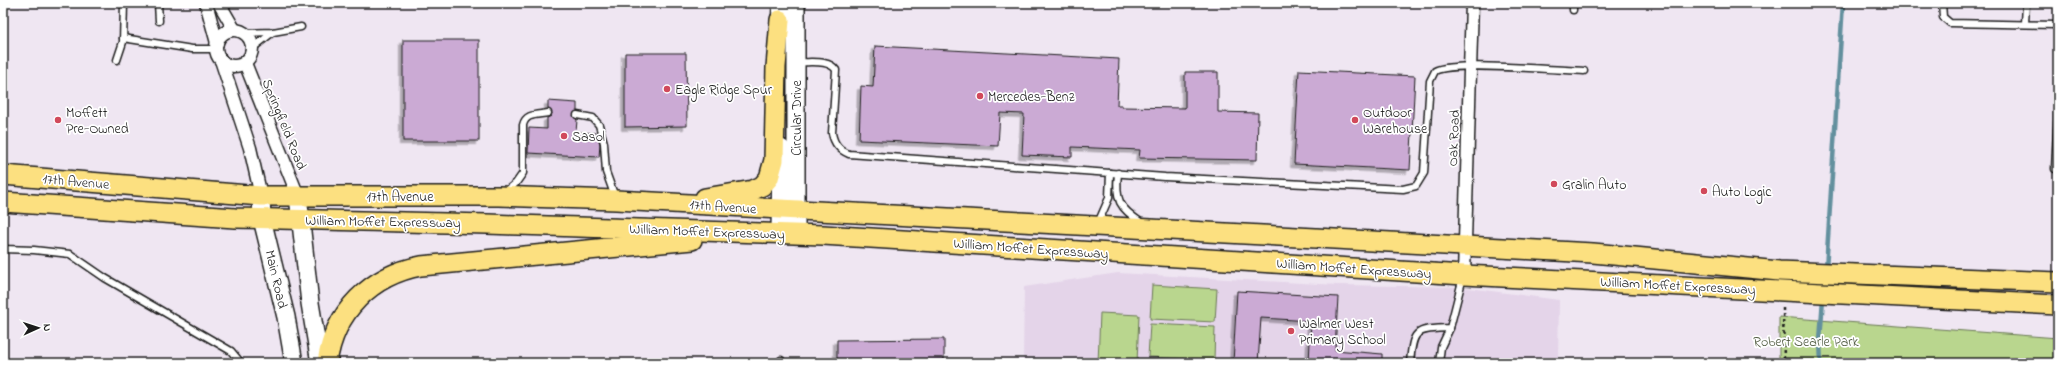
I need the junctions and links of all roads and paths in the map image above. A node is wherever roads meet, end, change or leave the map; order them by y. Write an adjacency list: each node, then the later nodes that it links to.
1 (124, 3): 18 (lane)
2 (158, 3): 12 (lane)
3 (206, 3): 20 (street)
4 (219, 3): 16 (street)
5 (796, 3): 22 (street, Circular Drive)
6 (1472, 3): 24 (street, Oak Road)
7 (1573, 3): 10 (lane)
8 (1942, 3): 13 (lane)
9 (2026, 3): 13 (lane)
10 (1573, 10)
11 (781, 11): 38 (main road); 39 (street, Circular Drive)
12 (159, 21)
13 (2025, 24): 14 (lane)
14 (2058, 25)
15 (301, 27): 17 (lane)
16 (239, 31): 17 (lane); 19 (street); 20 (street)
17 (273, 32): 19 (lane)
18 (123, 38): 20 (lane); 21 (lane)
19 (253, 48): 23 (street)
20 (218, 51): 23 (street); 33 (street)
21 (117, 60)
22 (796, 62): 30 (lane); 39 (street, Circular Drive)
23 (244, 63): 34 (street, Springfield Road)
24 (1471, 67): 25 (lane); 31 (lane); 46 (street, Oak Road)
25 (1584, 71)
26 (2058, 110): 29 (lane)
27 (548, 113): 35 (lane)
28 (577, 114): 36 (lane)
29 (2055, 169)
30 (1110, 172): 31 (lane); 42 (lane)
31 (1118, 173): 43 (lane)
32 (3, 175): 33 (main road, 17th Avenue)
33 (261, 196): 34 (main road, 17th Avenue); 40 (street, Main Road)
34 (298, 196): 35 (main road, 17th Avenue); 41 (street, Main Road)
35 (499, 196): 36 (main road, 17th Avenue)
36 (616, 200): 38 (main road, 17th Avenue)
37 (3, 202): 40 (main road, William Moffet Expressway)
38 (684, 204): 39 (main road, 17th Avenue)
39 (788, 210): 42 (main road, William Moffet Expressway); 45 (street, Circular Drive)
40 (262, 219): 41 (main road, William Moffet Expressway); 54 (street, Main Road)
41 (300, 219): 44 (main road, William Moffet Expressway); 55 (street, Main Road)
42 (1096, 226): 43 (main road, William Moffet Expressway)
43 (1151, 229): 46 (main road, William Moffet Expressway)
44 (704, 231): 45 (main road, William Moffet Expressway); 56 (main road)
45 (788, 234): 48 (main road, William Moffet Expressway)
46 (1465, 246): 48 (street, Oak Road); 49 (main road, William Moffet Expressway)
47 (3, 249): 53 (lane)
48 (1464, 275): 50 (main road, William Moffet Expressway); 52 (lane)
49 (2058, 282)
50 (1779, 298): 51 (main road, William Moffet Expressway); 59 (path)
51 (2058, 305)
52 (1450, 328): 57 (lane); 58 (lane)
53 (241, 363)
54 (294, 363)
55 (320, 363)
56 (327, 363)
57 (1410, 363)
58 (1439, 363)
59 (1784, 363)

